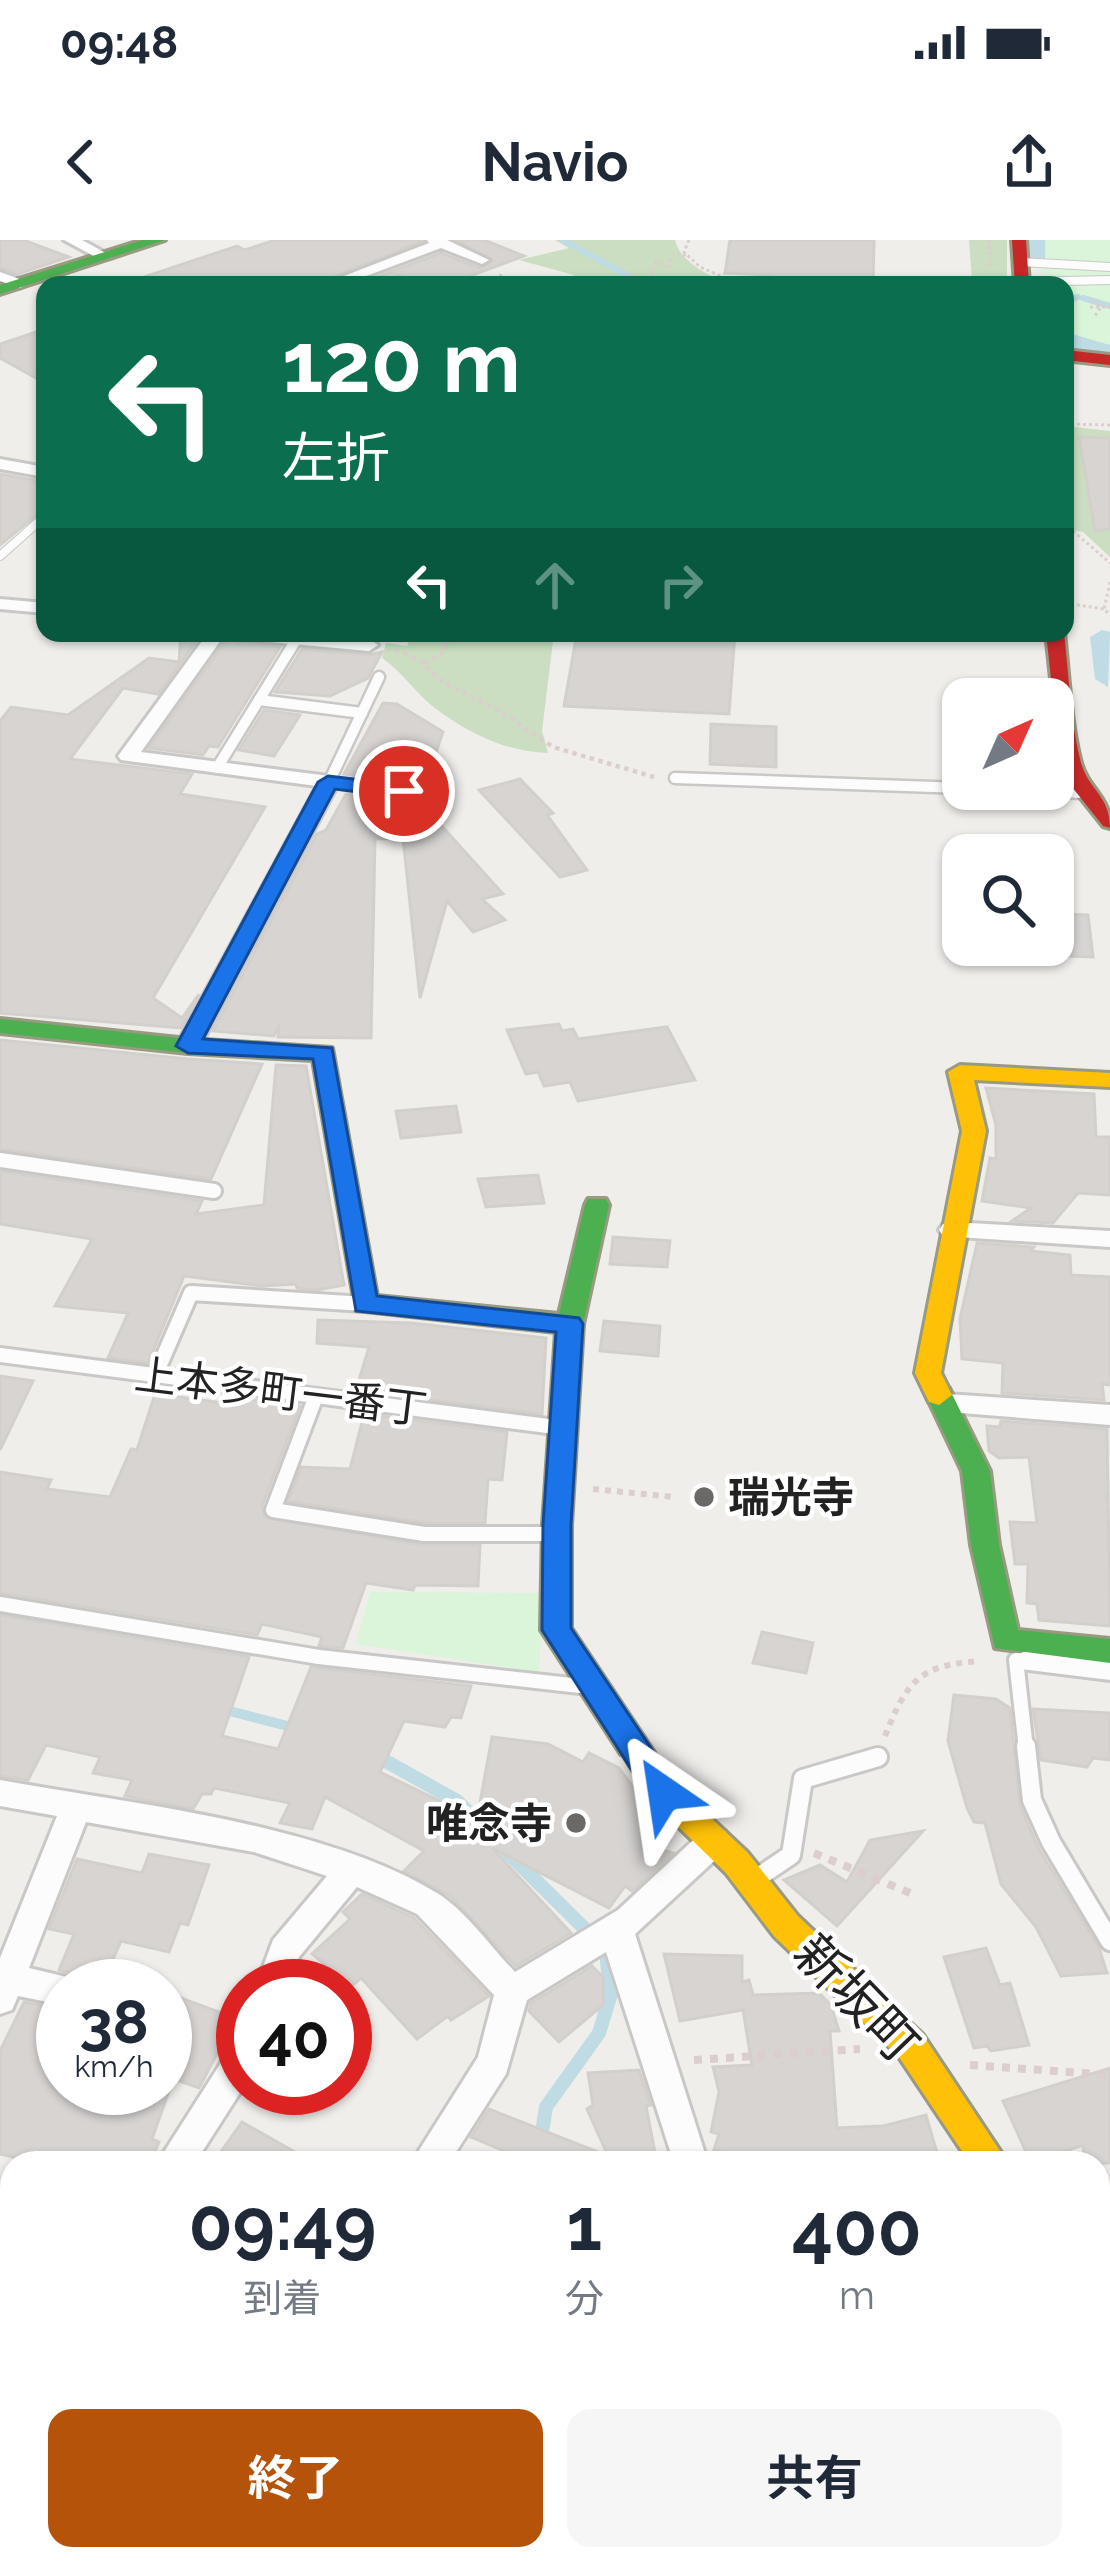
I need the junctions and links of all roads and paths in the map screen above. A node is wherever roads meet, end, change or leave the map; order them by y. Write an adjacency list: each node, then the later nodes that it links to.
1 (71, 240): 6 (street)
2 (158, 240): 6 (street)
3 (689, 240): 5 (path)
4 (438, 242): 7 (street); 10 (street)
5 (688, 255): 11 (path); 12 (path)
6 (106, 256): 14 (street)
7 (482, 260)
8 (1021, 267): 9 (lane); 13 (lane)
9 (1110, 267)
10 (351, 276)
11 (650, 276)
12 (721, 276)
13 (1110, 280)
14 (7, 283)
15 (1090, 307): 16 (path)
16 (1110, 307)
17 (1074, 356): 18 (street)
18 (1110, 360)
19 (1074, 424): 20 (path)
20 (1110, 425)
21 (0, 464): 22 (street)
22 (36, 470)
23 (36, 524): 25 (lane)
24 (1074, 532): 26 (path)
25 (0, 556)
26 (1110, 563)
27 (1110, 582): 31 (path)
28 (0, 604): 29 (street)
29 (36, 604)
30 (1074, 604): 31 (path)
31 (1104, 609): 32 (path)
32 (1110, 615)
33 (210, 642): 43 (street)
34 (295, 642): 41 (lane)
35 (348, 642): 38 (street)
36 (448, 642): 39 (path)
37 (1056, 642): 48 (street)
38 (369, 645): 39 (path)
39 (424, 663): 44 (path)
40 (380, 677): 42 (lane)
41 (259, 700): 42 (lane); 43 (lane)
42 (362, 713): 45 (lane)
43 (217, 768): 45 (street)
44 (675, 778): 46 (lane)
45 (328, 782): 49 (lane); 52 (street)
46 (942, 787)
47 (1074, 793): 48 (lane)
48 (1085, 793): 50 (street)
49 (442, 796)
50 (1110, 822)
51 (0, 1027): 52 (street)
52 (188, 1046): 59 (street)
53 (1110, 1080): 57 (street)
54 (0, 1160): 55 (lane)
55 (214, 1191)
56 (597, 1205): 60 (street, 新坂町)
57 (952, 1230): 58 (street); 64 (street)
58 (1110, 1238)
59 (365, 1304): 60 (street); 62 (lane)
60 (570, 1324): 66 (street, 新坂町)
61 (0, 1355): 62 (lane, 上本多町一番丁)
62 (155, 1376): 63 (lane, 上本多町一番丁)
63 (316, 1396): 66 (lane, 上本多町一番丁); 69 (lane)
64 (946, 1404): 65 (street); 72 (street)
65 (1110, 1414)
66 (563, 1428): 67 (street, 新坂町)
67 (559, 1485): 68 (path); 69 (street, 新坂町)
68 (674, 1497)
69 (557, 1534): 74 (street, 新坂町)
70 (0, 1604): 74 (lane)
71 (1110, 1651): 72 (street)
72 (1018, 1654): 73 (street); 75 (path); 84 (lane)
73 (1110, 1668)
74 (598, 1688): 78 (street, 新坂町)
75 (878, 1756): 79 (lane)
76 (0, 1793): 77 (street)
77 (77, 1806): 80 (street); 86 (street)
78 (714, 1841): 81 (street, 新坂町); 83 (street)
79 (794, 1844): 81 (lane); 82 (path)
80 (352, 1870): 85 (street); 88 (street)
81 (752, 1881): 90 (street, 新坂町)
82 (910, 1893)
83 (617, 1930): 88 (street); 91 (street)
84 (1110, 1941)
85 (282, 1959)
86 (4, 1989): 87 (street)
87 (36, 1990)
88 (512, 1991): 95 (street)
89 (826, 2051): 91 (path)
90 (921, 2061): 92 (path); 97 (street, 新坂町)
91 (660, 2062): 96 (street)
92 (1110, 2075)
93 (216, 2100): 94 (street)
94 (183, 2151)
95 (437, 2151)
96 (688, 2151)
97 (982, 2151)

